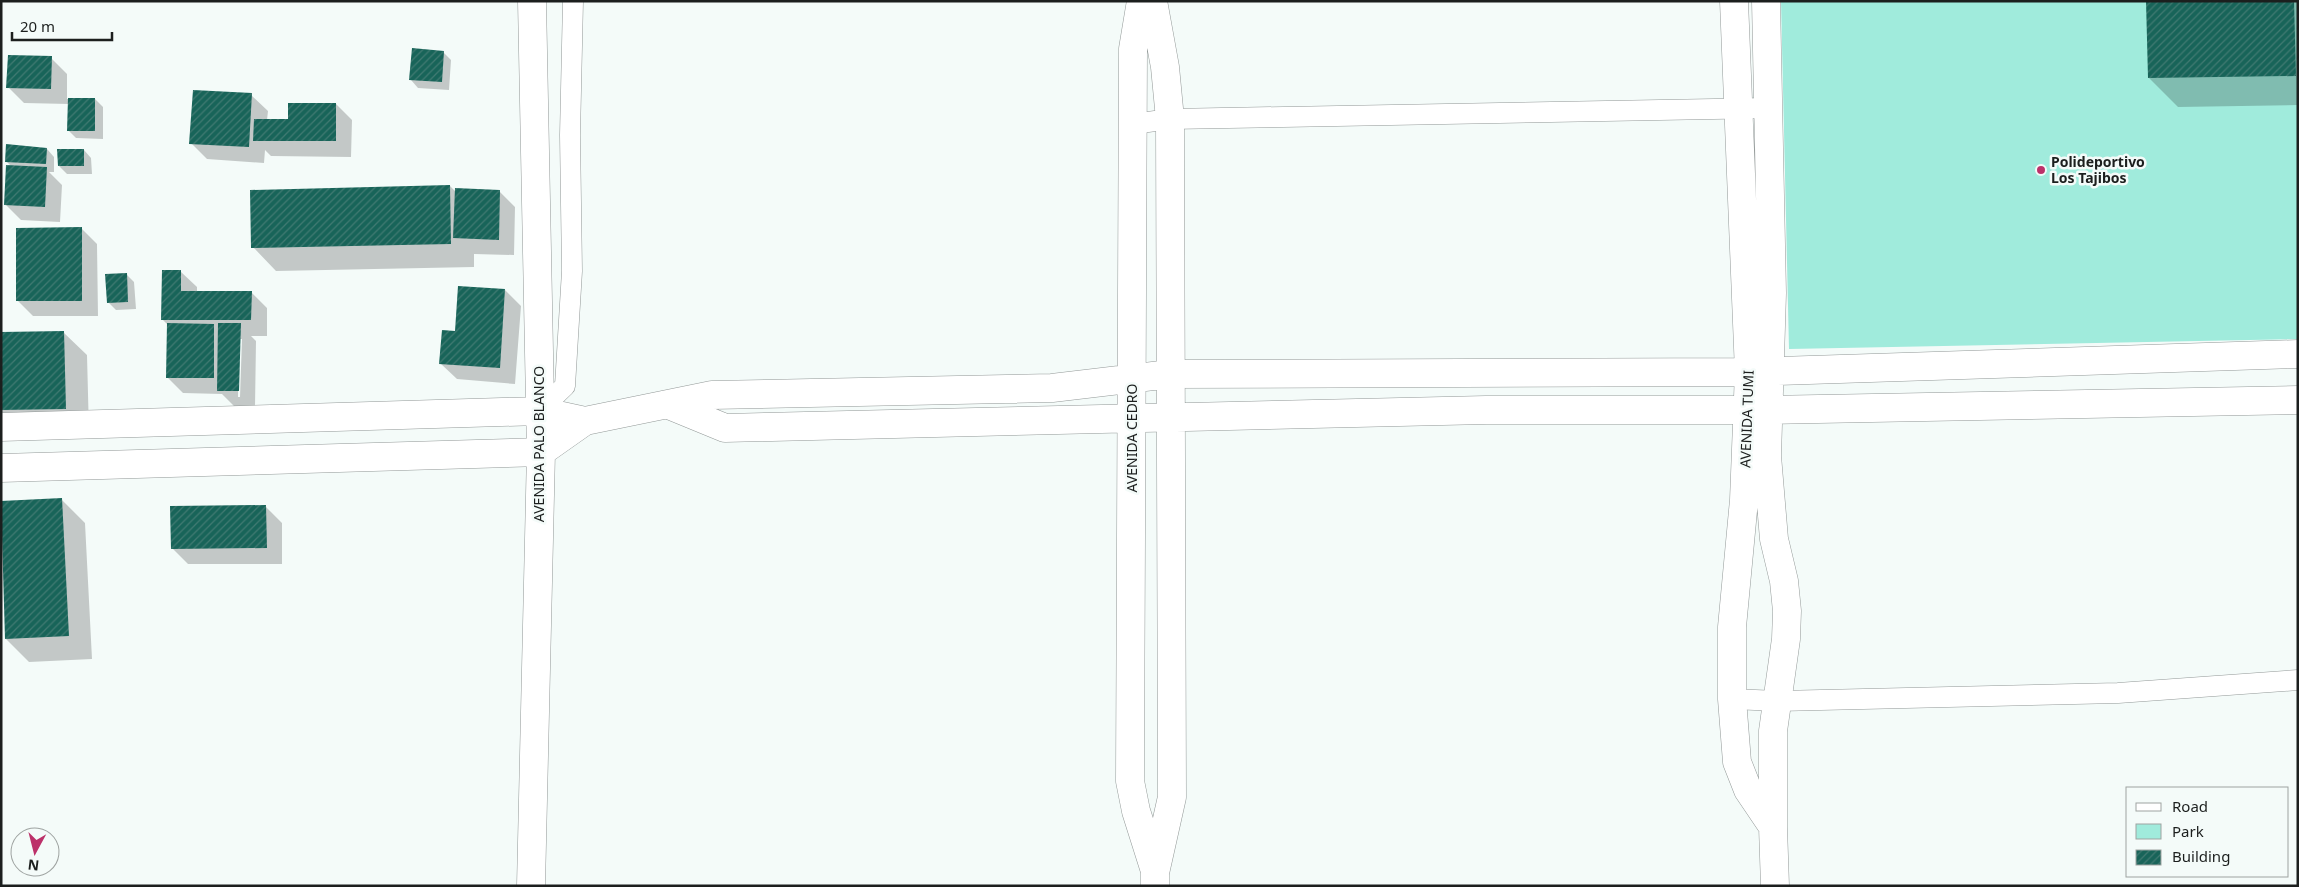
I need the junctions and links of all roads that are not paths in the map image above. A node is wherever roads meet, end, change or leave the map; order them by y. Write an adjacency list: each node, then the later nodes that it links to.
1 (532, 1): 18 (street, AVENIDA PALO BLANCO)
2 (573, 1): 18 (lane)
3 (1141, 1): 10 (street, AVENIDA CEDRO)
4 (1153, 1): 9 (street, AVENIDA CEDRO)
5 (1734, 1): 7 (street, AVENIDA TUMI)
6 (1766, 1): 8 (street, AVENIDA TUMI)
7 (1738, 108): 8 (lane); 9 (lane); 12 (street, AVENIDA TUMI)
8 (1768, 108): 12 (street, AVENIDA TUMI)
9 (1170, 119): 10 (lane); 13 (street, AVENIDA CEDRO)
10 (1133, 124): 14 (street, AVENIDA CEDRO)
11 (2298, 354): 12 (street)
12 (1760, 372): 13 (street); 17 (street, AVENIDA TUMI)
13 (1170, 374): 14 (street); 19 (street, AVENIDA CEDRO)
14 (1133, 379): 16 (street); 20 (street, AVENIDA CEDRO)
15 (2298, 400): 17 (street)
16 (670, 405): 20 (street); 21 (street)
17 (1759, 410): 19 (street); 26 (street, AVENIDA TUMI); 27 (street, AVENIDA TUMI)
18 (539, 411): 21 (street); 22 (street); 23 (street, AVENIDA PALO BLANCO)
19 (1171, 417): 20 (street); 29 (street, AVENIDA CEDRO)
20 (1132, 418): 29 (street, AVENIDA CEDRO)
21 (585, 421): 23 (street)
22 (1, 427)
23 (541, 452): 24 (street); 30 (street, AVENIDA PALO BLANCO)
24 (1, 468)
25 (2298, 680): 27 (lane)
26 (1732, 699): 27 (lane); 28 (street, AVENIDA TUMI)
27 (1778, 701): 28 (street, AVENIDA TUMI)
28 (1773, 826): 31 (street, AVENIDA TUMI)
29 (1155, 879)
30 (531, 886)
31 (1775, 886)

